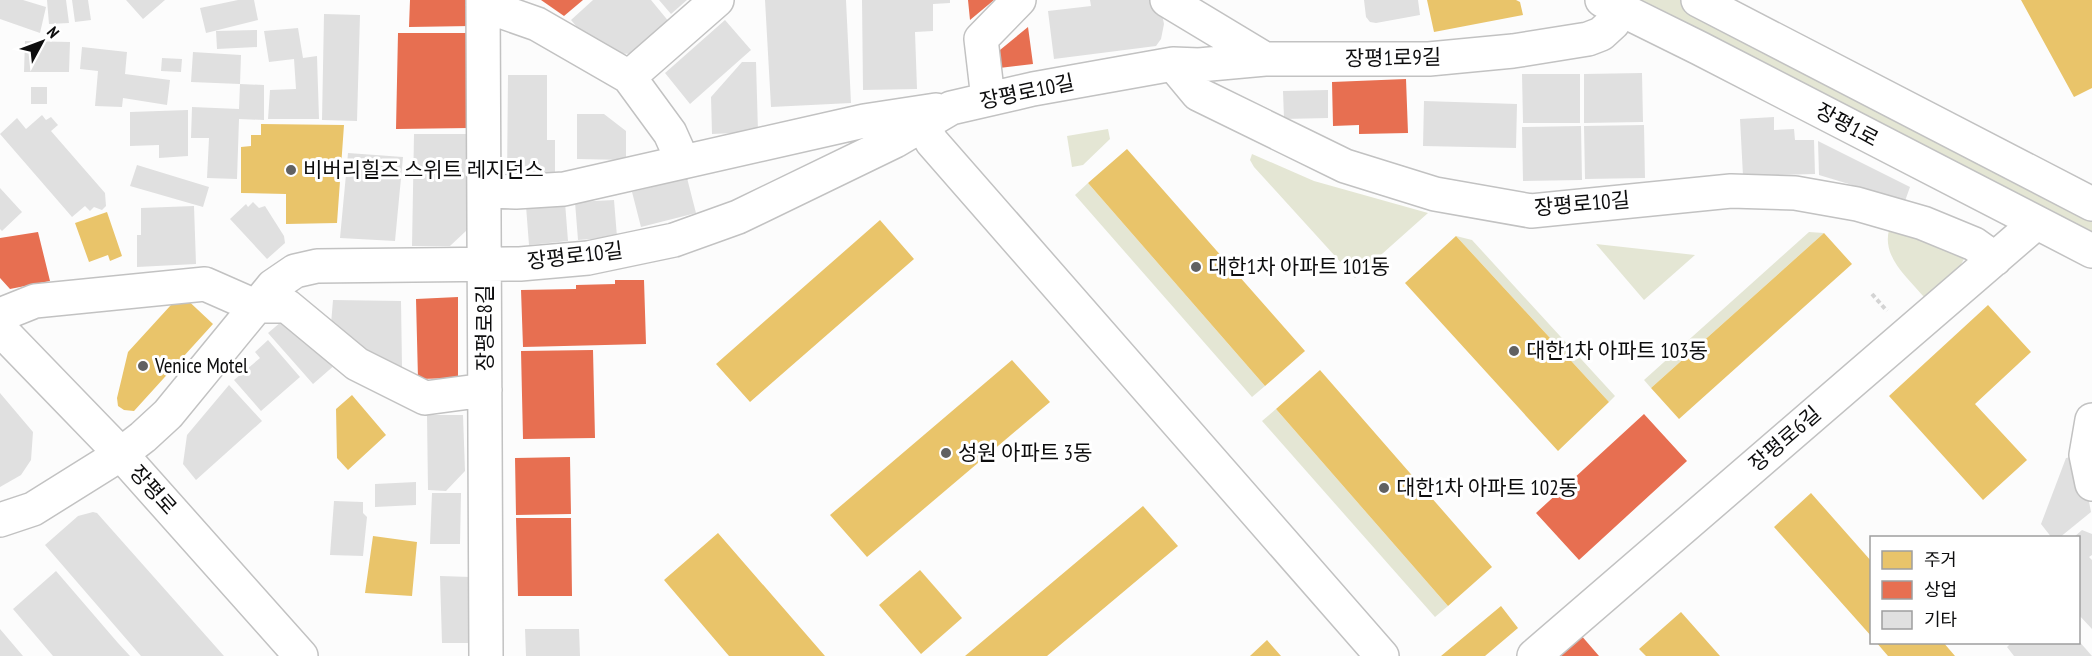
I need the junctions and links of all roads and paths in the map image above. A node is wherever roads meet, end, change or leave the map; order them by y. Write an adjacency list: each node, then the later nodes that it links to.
1 (717, 0): 9 (street)
2 (1019, 0): 10 (street)
3 (1167, 0): 7 (street)
4 (483, 2): 9 (street); 14 (street, 장평로8길)
5 (1711, 4): 15 (street, 장평1로)
6 (1612, 5): 7 (street, 장평1로9길); 16 (street, 장평1로)
7 (1265, 59): 8 (street, 장평1로9길)
8 (1173, 64): 10 (street, 장평로10길); 18 (street, 장평로10길)
9 (629, 77): 13 (street)
10 (988, 99): 11 (street, 장평로10길)
11 (951, 108): 12 (street, 장평로10길); 13 (street)
12 (924, 126): 19 (street, 장평로10길); 30 (street)
13 (683, 162): 14 (street)
14 (484, 191): 19 (street, 장평로8길)
15 (2092, 204)
16 (2036, 223): 17 (street, 장평1로); 18 (street, 장평로6길)
17 (2092, 251)
18 (1995, 259): 31 (street, 장평로6길)
19 (484, 264): 20 (street, 장평로10길); 23 (street, 장평로8길)
20 (255, 306): 21 (street); 23 (street); 25 (street, 장평로10길)
21 (0, 315)
22 (0, 329): 25 (street, 장평로)
23 (485, 390): 29 (street, 장평로8길)
24 (2092, 420): 26 (street)
25 (121, 454): 27 (street, 장평로10길); 28 (street, 장평로)
26 (2092, 484)
27 (0, 520)
28 (293, 653)
29 (486, 656)
30 (1382, 656)
31 (1534, 656)

